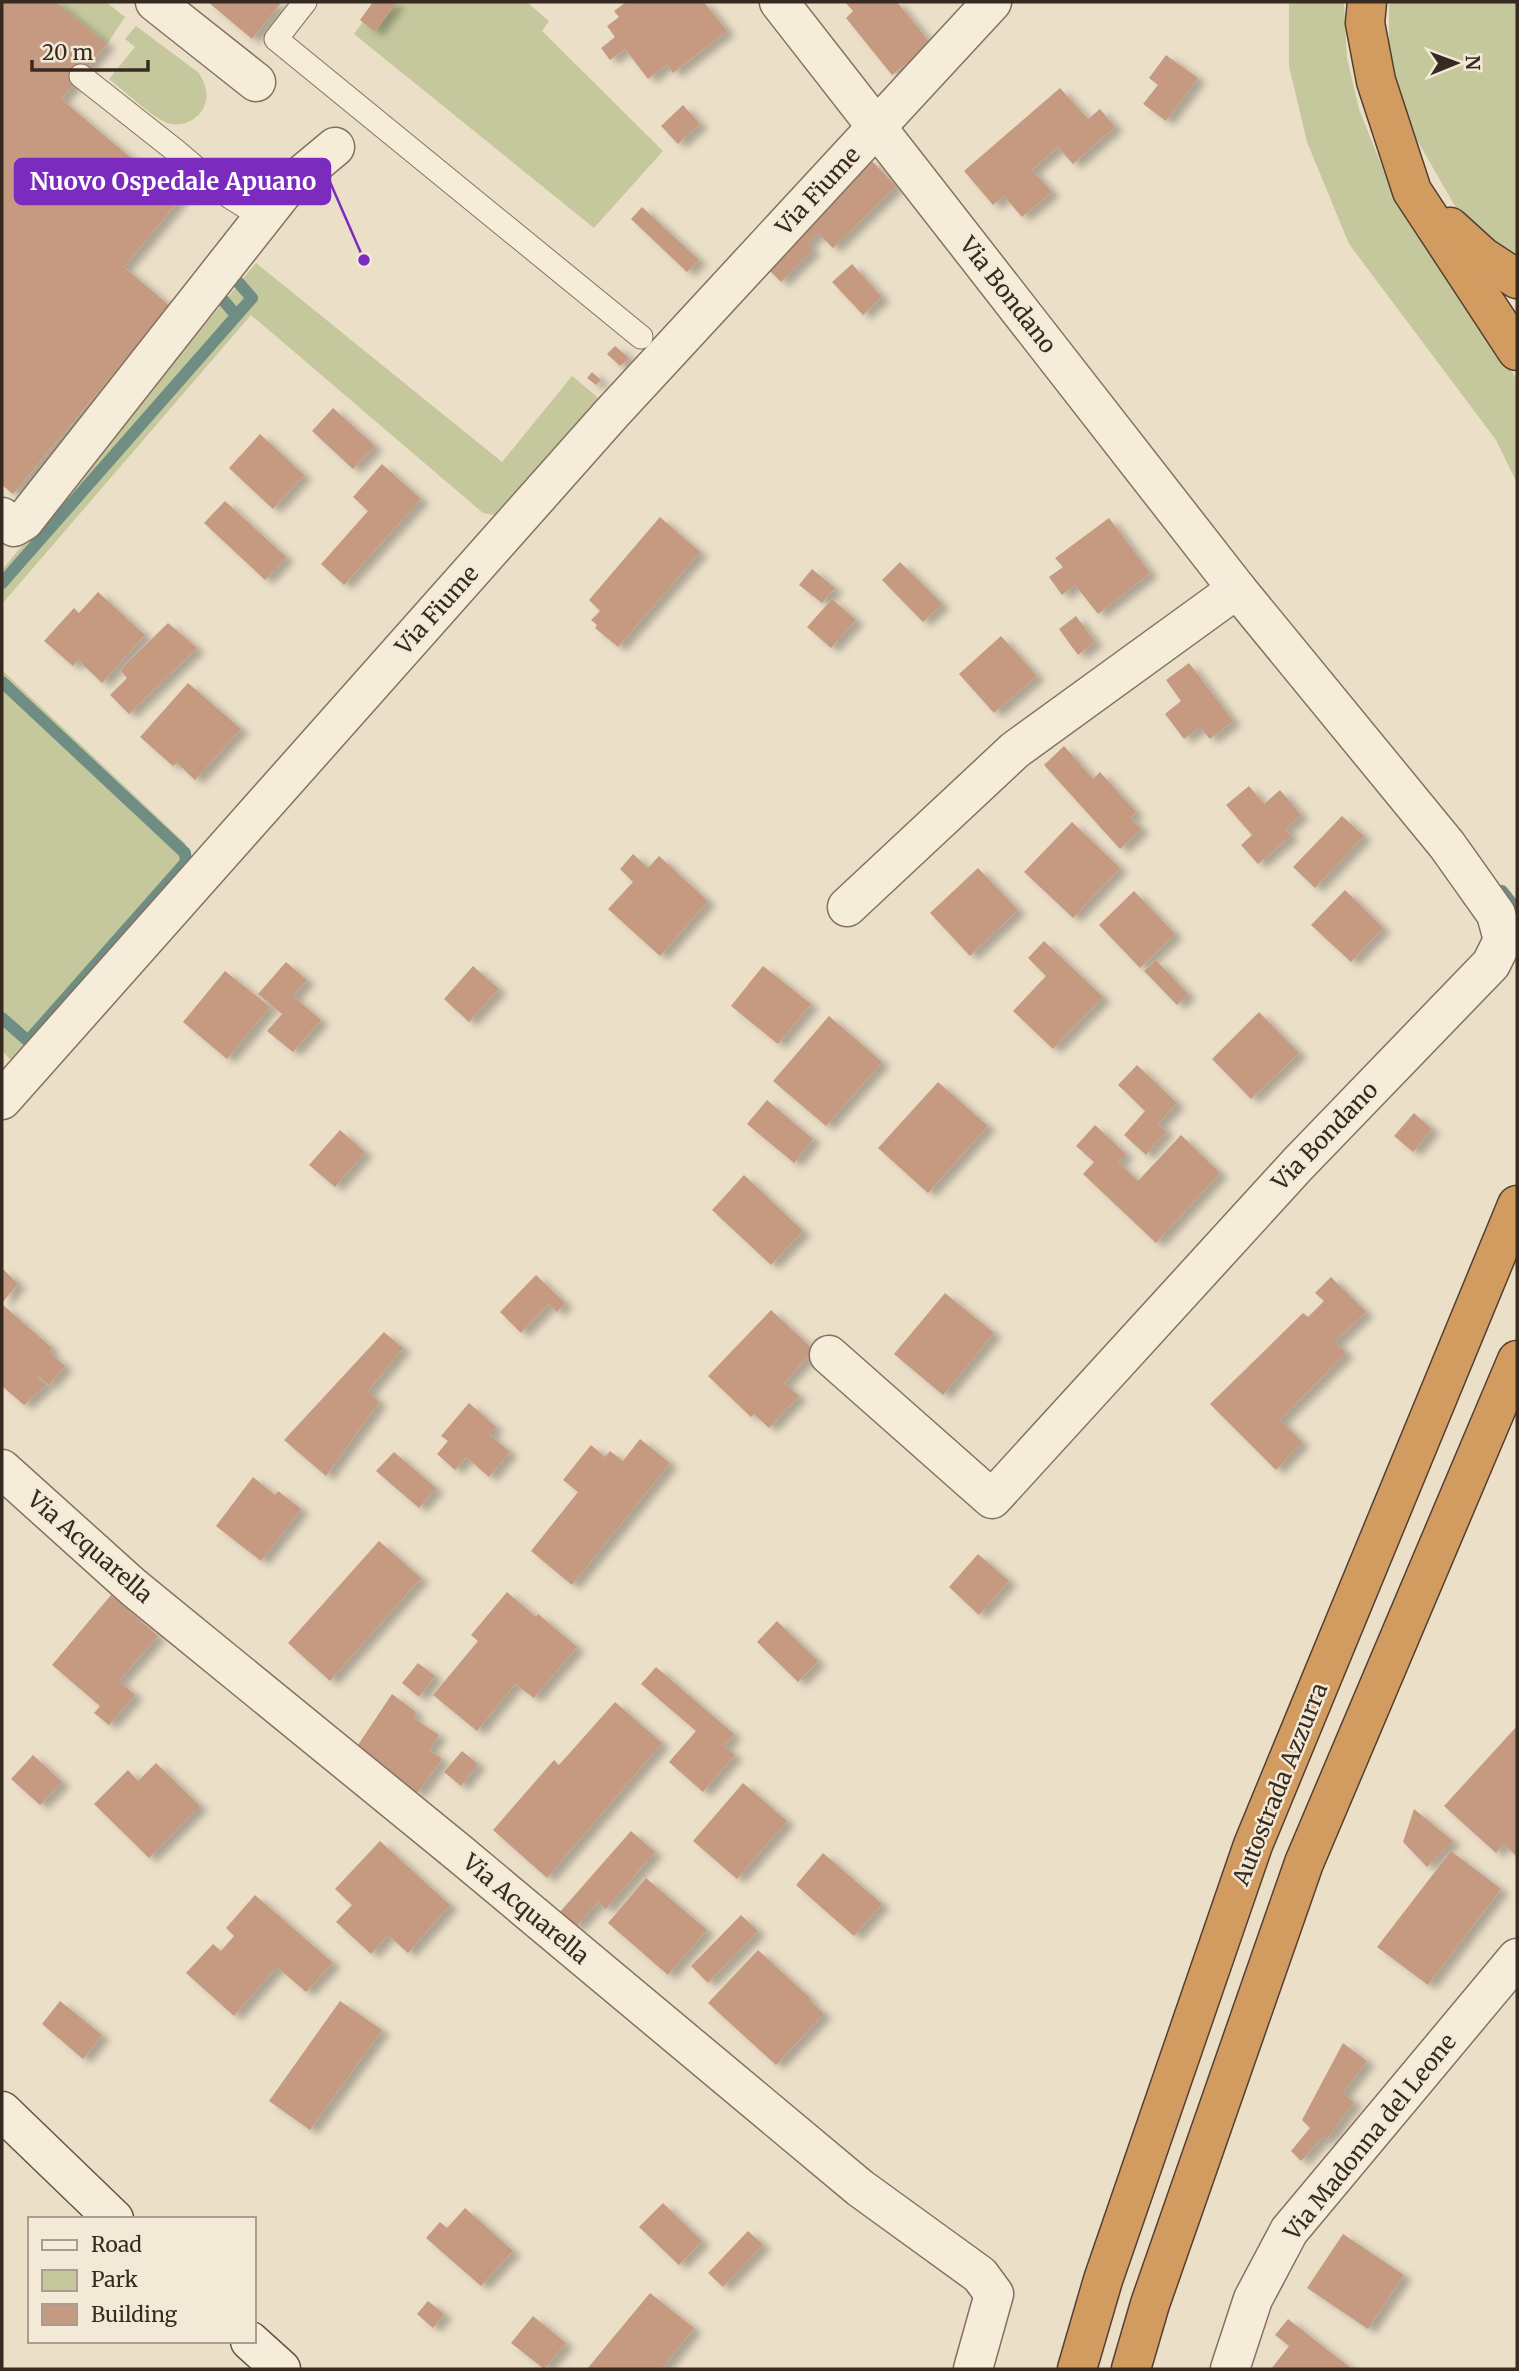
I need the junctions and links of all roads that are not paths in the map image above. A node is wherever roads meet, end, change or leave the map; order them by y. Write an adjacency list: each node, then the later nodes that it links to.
1 (155, 2): 7 (street)
2 (305, 2): 13 (lane)
3 (779, 2): 8 (street, Via Bondano)
4 (992, 2): 8 (street, Via Fiume)
5 (1367, 2): 10 (highway)
6 (81, 76): 11 (lane)
7 (256, 82)
8 (878, 127): 16 (street, Via Bondano); 18 (street, Via Fiume)
9 (335, 147): 11 (street)
10 (1412, 191): 12 (highway); 14 (highway)
11 (277, 200): 15 (street)
12 (1517, 279)
13 (640, 337)
14 (1517, 351)
15 (2, 517)
16 (1237, 589): 17 (street); 20 (street, Via Bondano)
17 (847, 907)
18 (2, 1100)
19 (1517, 1208): 29 (highway, Autostrada Azzurra)
20 (829, 1355)
21 (1517, 1360): 30 (highway)
22 (2, 1469): 28 (street, Via Acquarella)
23 (1517, 1958): 31 (street, Via Madonna del Leone)
24 (2, 2111): 25 (street)
25 (112, 2217)
26 (252, 2343): 27 (street)
27 (281, 2369)
28 (974, 2369)
29 (1077, 2369)
30 (1130, 2369)
31 (1230, 2369)

